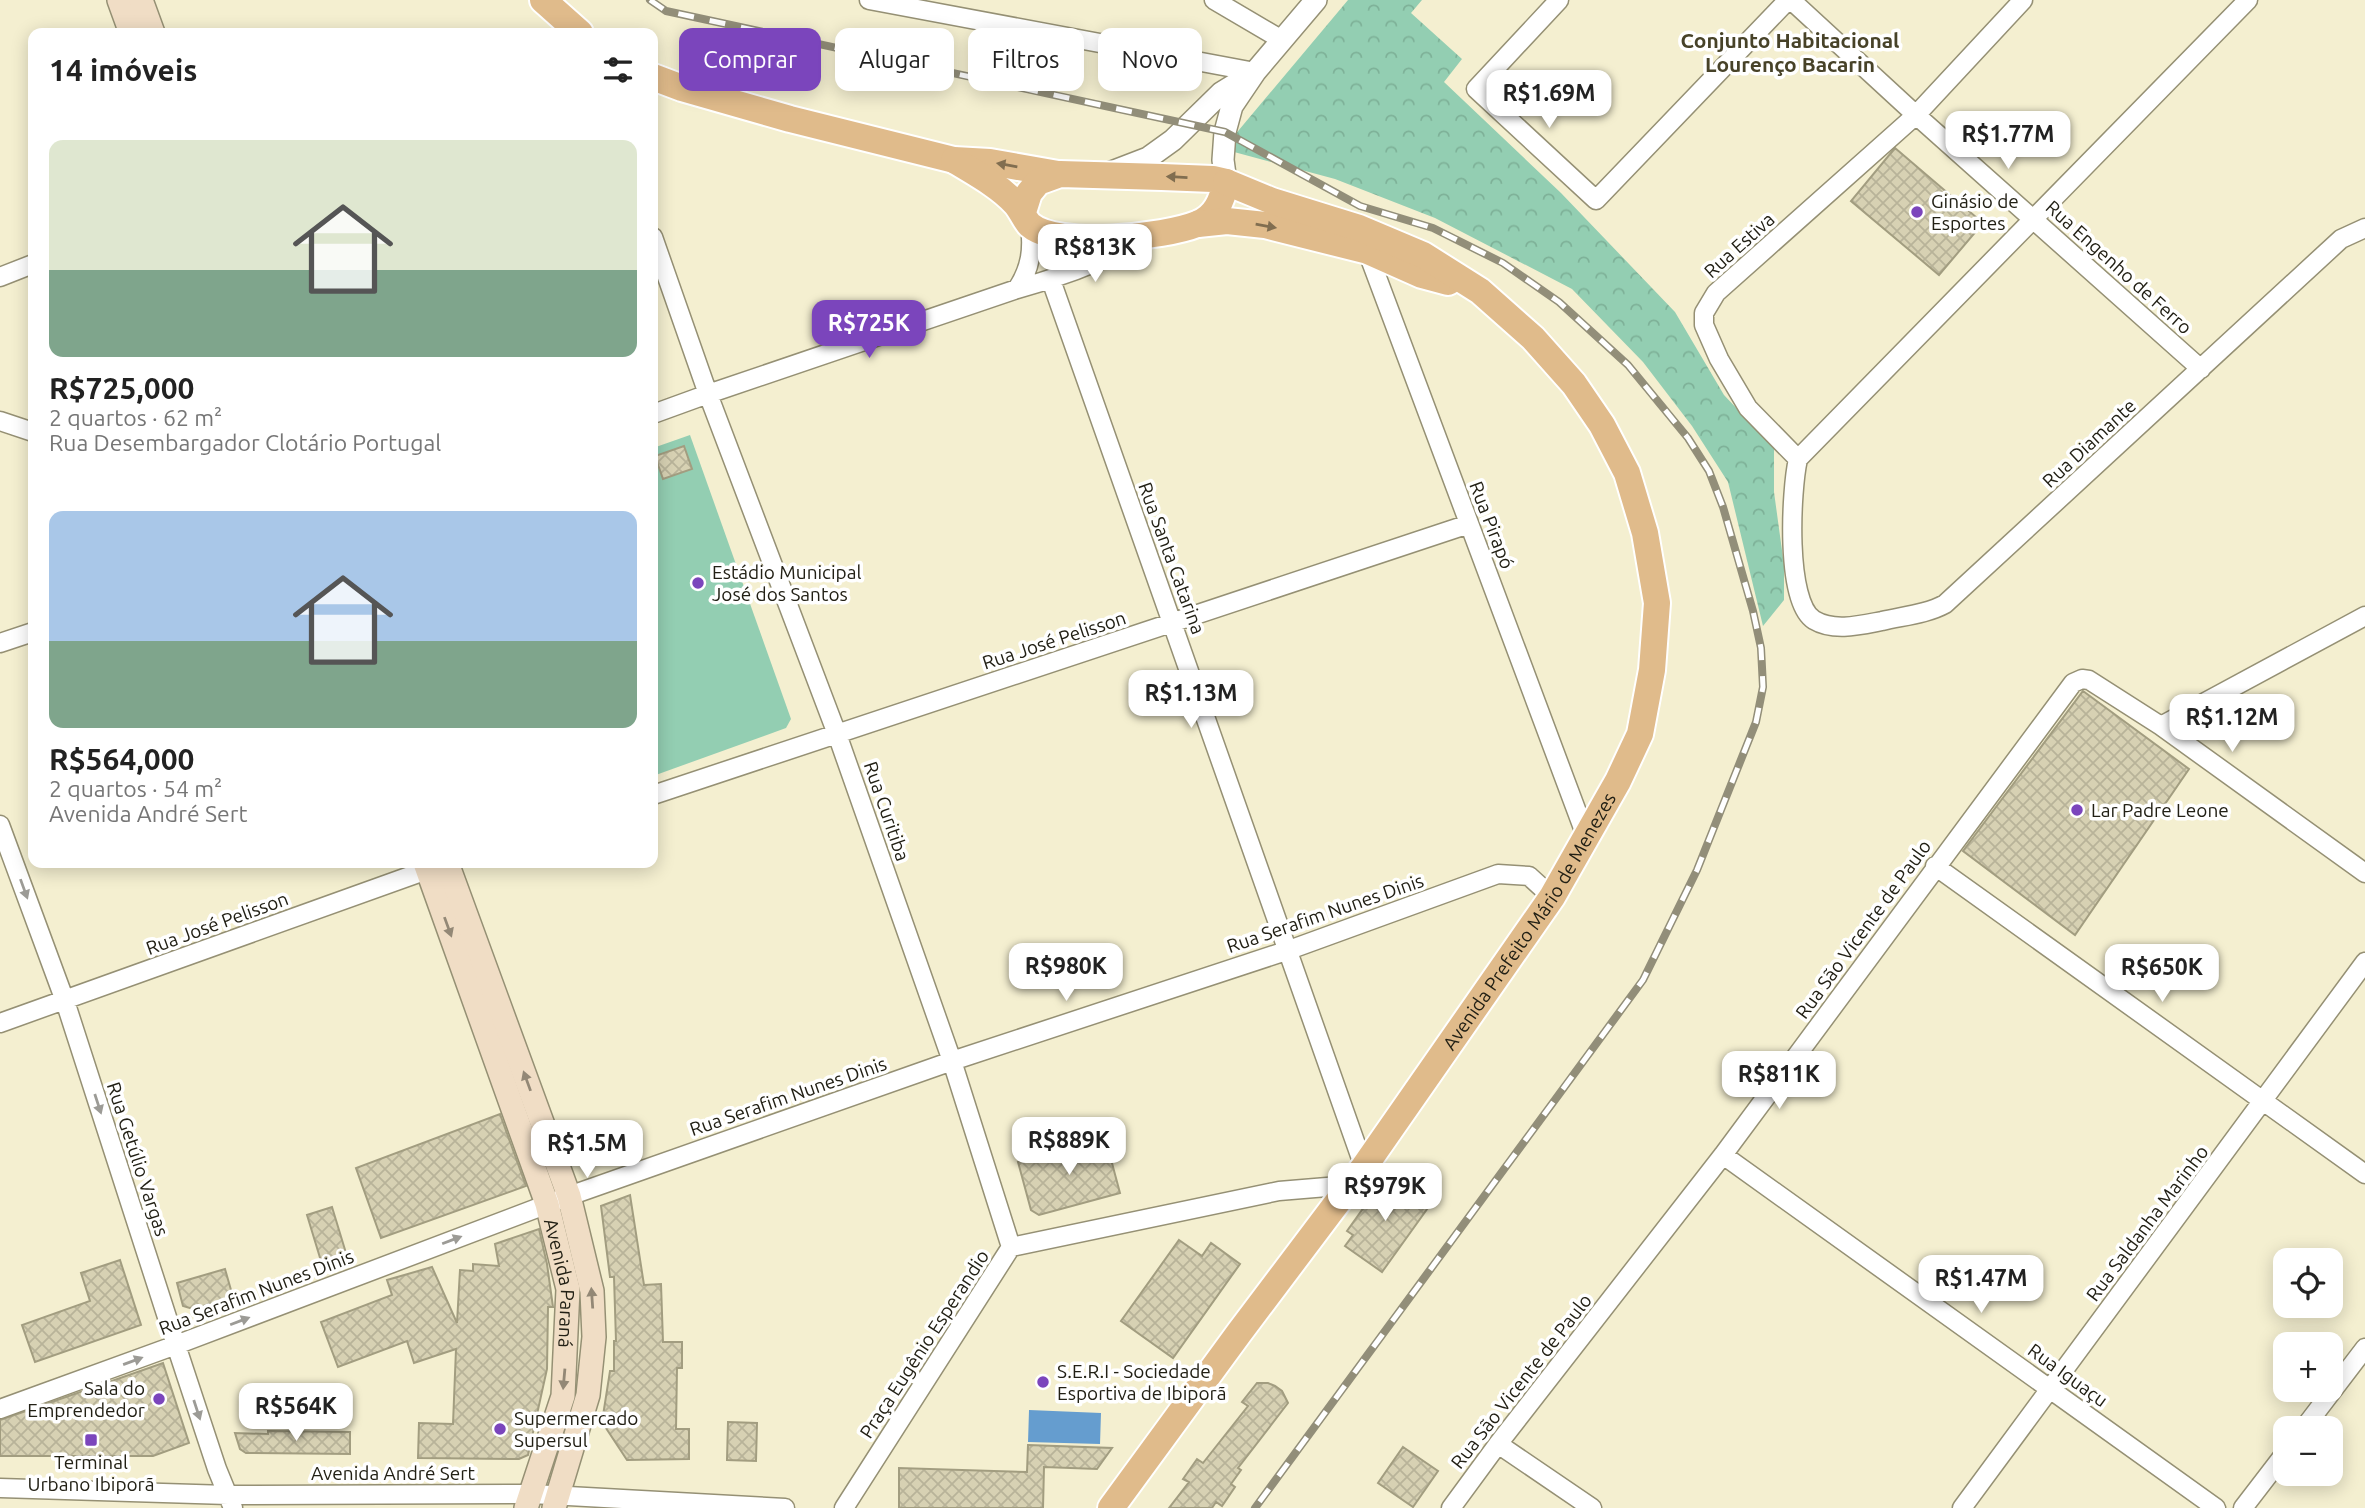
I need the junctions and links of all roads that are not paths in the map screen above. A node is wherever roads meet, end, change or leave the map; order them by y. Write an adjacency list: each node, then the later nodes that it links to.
1 (120, 0): 11 (main road)
2 (141, 0): 12 (main road)
3 (542, 0): 13 (main road)
4 (869, 0): 15 (street)
5 (1214, 0): 14 (street)
6 (1316, 0): 14 (street)
7 (1559, 0): 8 (street)
8 (1789, 0): 17 (street, Rua Engenho de Ferro)
9 (2023, 0): 17 (street, Rua Estiva)
10 (2248, 0): 22 (street)
11 (129, 28)
12 (151, 28)
13 (574, 28)
14 (1282, 40): 15 (street)
15 (1255, 72): 20 (street); 21 (street)
16 (658, 79): 18 (main road)
17 (1916, 115): 22 (street, Rua Engenho de Ferro); 38 (street, Rua Estiva)
18 (954, 160): 19 (main road, one-way to 18); 23 (main road)
19 (1060, 174): 20 (main road, Avenida Prefeito Mário de Menezes); 23 (main road)
20 (1100, 176): 21 (main road, Avenida Prefeito Mário de Menezes, one-way to 20)
21 (1226, 182): 24 (main road); 27 (main road, Avenida Prefeito Mário de Menezes)
22 (2032, 218): 33 (street, Rua Engenho de Ferro); 38 (street)
23 (1027, 219): 26 (main road, Avenida Prefeito Mário de Menezes); 32 (street)
24 (1198, 224): 26 (main road, Avenida Prefeito Mário de Menezes); 27 (main road, Avenida Prefeito Mário de Menezes, one-way to 27)
25 (2365, 228): 33 (street, Rua Diamante)
26 (1155, 234): 31 (street)
27 (1363, 240): 39 (street, Rua Pirapó); 48 (main road, Avenida Prefeito Mário de Menezes)
28 (658, 251): 34 (street, Rua Curitiba)
29 (28, 266): 30 (street)
30 (0, 277)
31 (1051, 280): 32 (street); 41 (street, Rua Santa Catarina)
32 (1017, 289): 34 (street)
33 (2201, 369): 38 (street, Rua Diamante)
34 (708, 394): 35 (street); 45 (street, Rua Curitiba)
35 (658, 412)
36 (0, 421): 37 (street)
37 (28, 430)
38 (1798, 459)
39 (1469, 524): 41 (street, Rua José Pelisson); 48 (street, Rua Pirapó)
40 (2365, 616): 44 (street)
41 (1173, 622): 45 (street, Rua José Pelisson); 55 (street, Rua Santa Catarina)
42 (28, 634): 43 (street)
43 (0, 643)
44 (2161, 726): 49 (street, Rua São Vicente de Paulo); 53 (street)
45 (837, 734): 46 (street, Rua José Pelisson); 59 (street, Rua Curitiba)
46 (658, 793)
47 (0, 825): 57 (street, Rua Getúlio Vargas, one-way to 57)
48 (1586, 836): 54 (main road, Avenida Prefeito Mário de Menezes)
49 (1935, 866): 60 (street); 61 (street, Rua São Vicente de Paulo)
50 (428, 868): 57 (street, Rua José Pelisson)
51 (440, 868): 65 (main road, Avenida Paraná, one-way to 65)
52 (441, 868): 64 (main road, Avenida Paraná, one-way to 52)
53 (2365, 873)
54 (1552, 897): 55 (street, Rua Serafim Nunes Dinis); 63 (main road, Avenida Prefeito Mário de Menezes)
55 (1289, 950): 59 (street, Rua Serafim Nunes Dinis); 63 (street, Rua Santa Catarina)
56 (2365, 961): 60 (street, Rua Saldanha Marinho)
57 (65, 1001): 58 (street, Rua José Pelisson); 67 (street, Rua Getúlio Vargas, one-way to 67)
58 (0, 1023)
59 (952, 1060): 64 (street, Rua Serafim Nunes Dinis); 66 (street, Rua Curitiba)
60 (2264, 1100): 62 (street); 69 (street, Rua Saldanha Marinho)
61 (1723, 1156): 69 (street, Rua Iguaçu); 72 (street, Rua São Vicente de Paulo)
62 (2365, 1174)
63 (1357, 1176): 66 (street, Praça Eugênio Esperandio); 80 (main road, Avenida Prefeito Mário de Menezes)
64 (569, 1196): 65 (street, Rua Serafim Nunes Dinis); 77 (main road, Avenida Paraná, one-way to 64)
65 (547, 1204): 67 (street, Rua Serafim Nunes Dinis, one-way to 65); 76 (main road, Avenida Paraná, one-way to 76)
66 (1011, 1247): 79 (street, Praça Eugênio Esperandio)
67 (176, 1345): 70 (street, Rua Serafim Nunes Dinis, one-way to 67); 75 (street, Rua Getúlio Vargas, one-way to 75)
68 (2365, 1348): 71 (street)
69 (2051, 1388): 83 (street, Rua Saldanha Marinho); 84 (street, Rua Iguaçu)
70 (0, 1409)
71 (2313, 1416)
72 (1498, 1444): 81 (street, Rua São Vicente de Paulo); 82 (street)
73 (2273, 1469): 85 (street)
74 (0, 1488): 75 (street, Avenida André Sert)
75 (230, 1501): 76 (street, Avenida André Sert)
76 (529, 1501): 77 (street, Avenida André Sert)
77 (557, 1501): 78 (street, Avenida André Sert)
78 (785, 1508)
79 (844, 1508)
80 (1111, 1508)
81 (1451, 1508)
82 (1592, 1508)
83 (1962, 1508)
84 (2216, 1508)
85 (2242, 1508)

